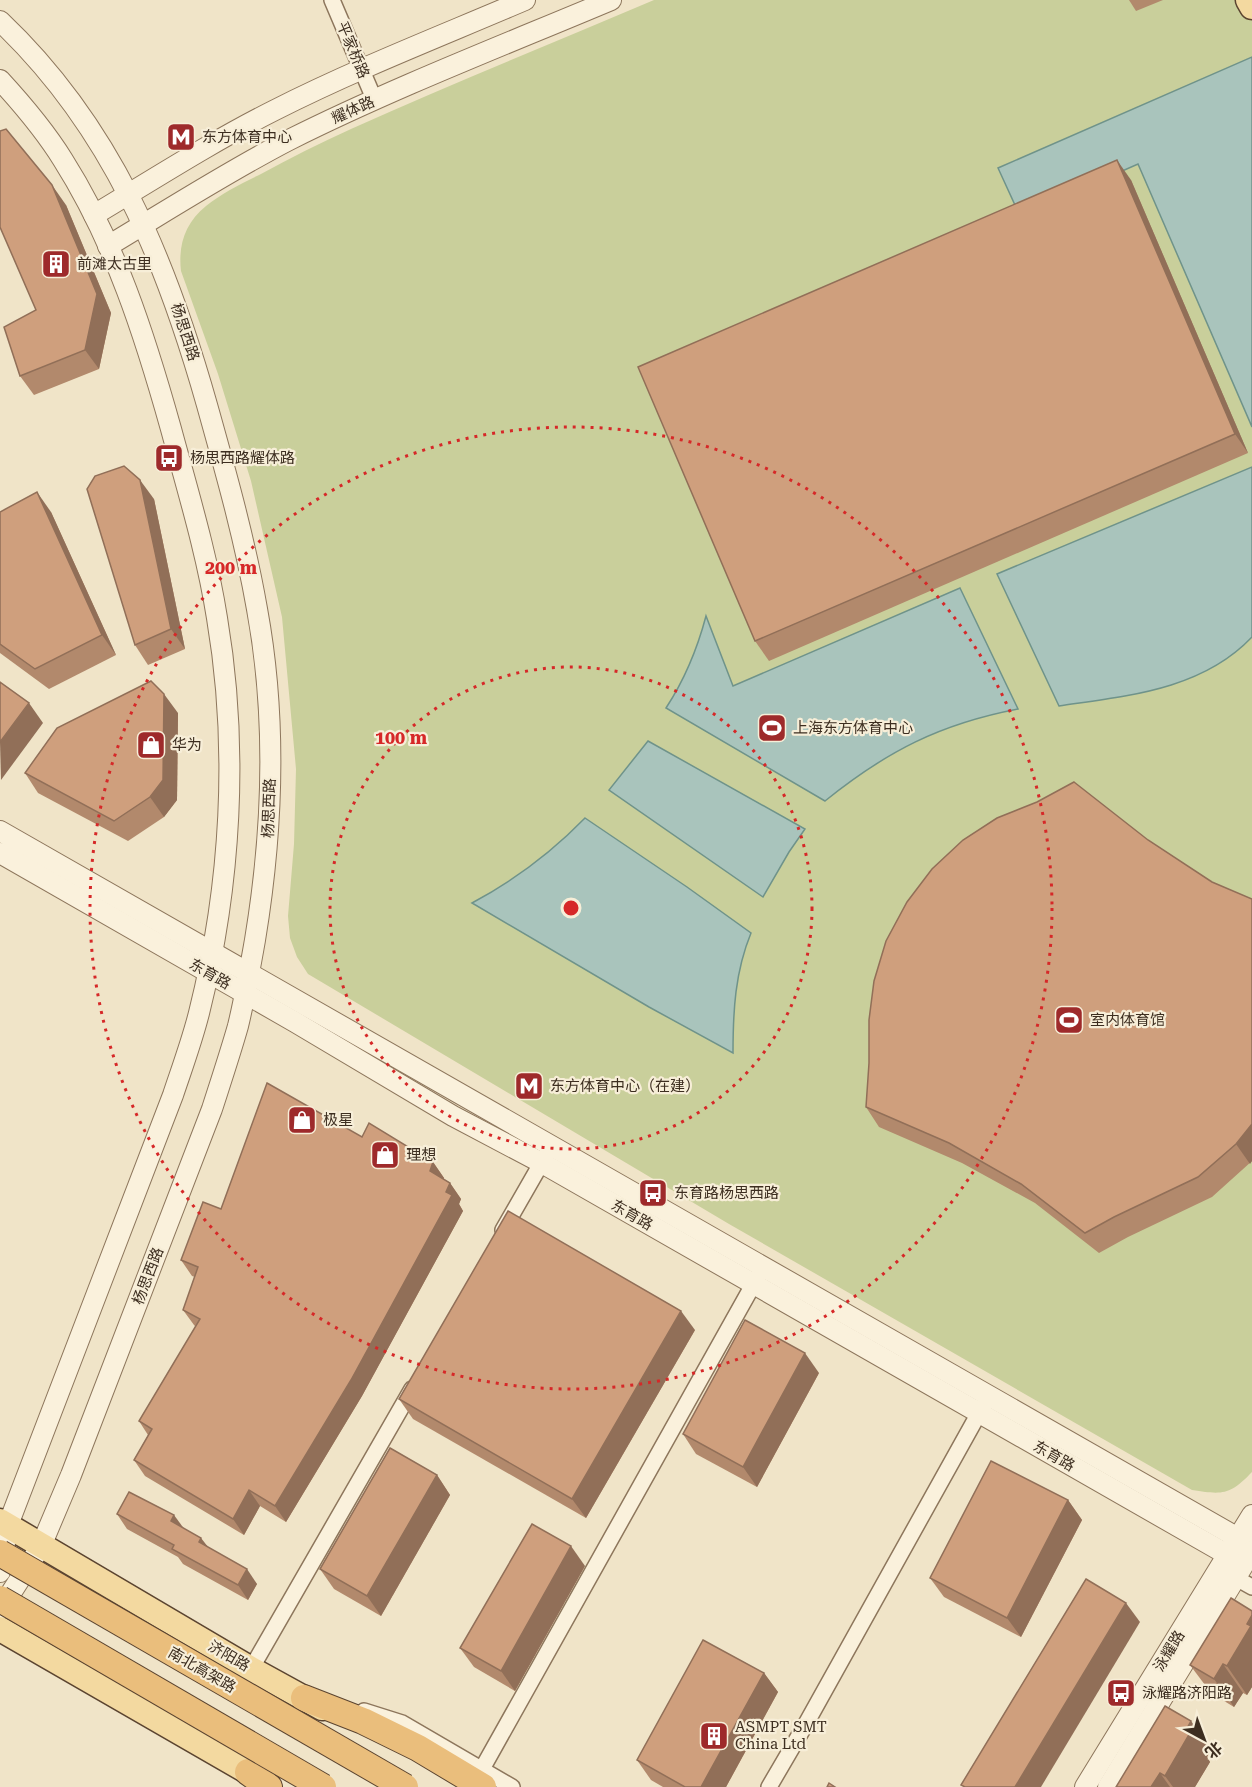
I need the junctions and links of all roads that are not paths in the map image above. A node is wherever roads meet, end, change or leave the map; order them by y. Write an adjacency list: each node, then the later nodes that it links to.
1 (332, 0): 7 (street, 平家桥路)
2 (525, 0): 7 (street)
3 (611, 0): 9 (street, 耀体路)
4 (1248, 0): 5 (main road)
5 (1252, 7)
6 (0, 21): 10 (street, 杨思西路)
7 (362, 70): 9 (street, 平家桥路); 10 (street)
8 (0, 80): 11 (street)
9 (375, 101): 12 (street, 耀体路)
10 (129, 194): 11 (street); 12 (street, 杨思西路)
11 (94, 215): 13 (street)
12 (144, 225): 13 (street, 耀体路); 18 (street, 杨思西路)
13 (108, 246): 16 (street)
14 (0, 831): 16 (street, 东育路)
15 (0, 853): 17 (street, 东育路)
16 (211, 952): 17 (street); 18 (street, 东育路)
17 (208, 972): 19 (street, 东育路); 26 (street)
18 (249, 974): 19 (street, 杨思西路); 20 (street, 东育路)
19 (245, 994): 20 (street, 东育路); 28 (street, 杨思西路)
20 (546, 1155): 21 (street); 22 (street, 东育路)
21 (495, 1246)
22 (758, 1276): 24 (street, 东育路); 37 (street)
23 (417, 1380): 35 (street)
24 (983, 1404): 27 (street, 东育路); 45 (street)
25 (1252, 1515): 27 (street, 泳耀路)
26 (4, 1523): 28 (main road, 济阳路); 30 (street)
27 (1242, 1545): 31 (street); 46 (street, 泳耀路)
28 (41, 1546): 33 (street, 杨思西路); 35 (main road, 济阳路)
29 (0, 1553): 42 (highway, 南北高架路, bridge)
30 (0, 1572)
31 (1244, 1582): 47 (street, 泳耀路)
32 (0, 1599): 41 (highway, bridge)
33 (0, 1610)
34 (0, 1629): 38 (main road)
35 (251, 1669): 36 (main road, 济阳路)
36 (304, 1698): 37 (highway); 37 (street); 43 (main road, 济阳路)
37 (483, 1778): 44 (street)
38 (256, 1780): 39 (highway); 40 (main road)
39 (269, 1787)
40 (274, 1787)
41 (323, 1787)
42 (405, 1787)
43 (460, 1787)
44 (512, 1787)
45 (769, 1787)
46 (1085, 1787)
47 (1108, 1787)

